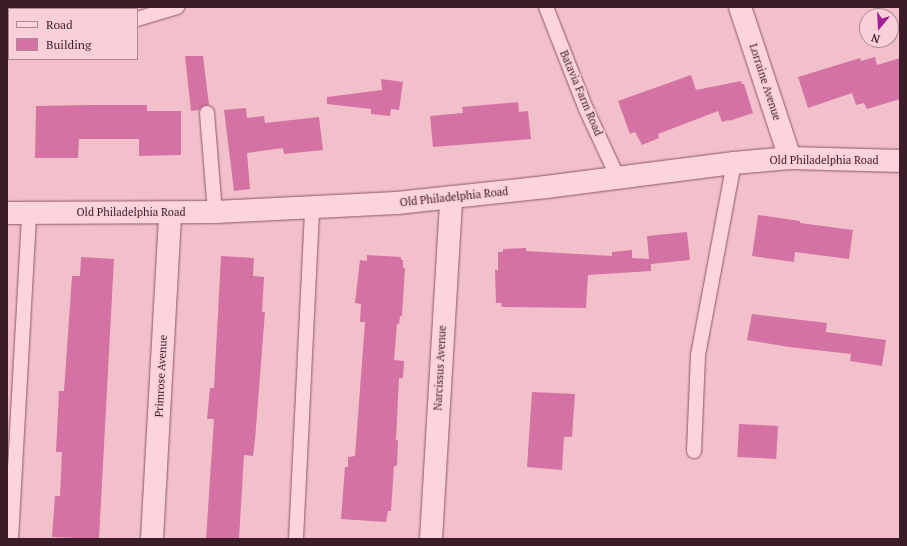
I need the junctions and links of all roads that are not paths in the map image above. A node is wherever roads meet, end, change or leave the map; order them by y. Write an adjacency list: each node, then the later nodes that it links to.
1 (176, 7): 4 (lane)
2 (546, 7): 9 (lane, Batavia Farm Road)
3 (740, 7): 6 (street, Lorraine Avenue)
4 (138, 19)
5 (207, 113): 12 (lane)
6 (790, 158): 7 (street, Old Philadelphia Road); 8 (street, Old Philadelphia Road)
7 (900, 161)
8 (734, 163): 9 (street, Old Philadelphia Road); 16 (lane)
9 (618, 178): 10 (street, Old Philadelphia Road)
10 (451, 198): 11 (street, Old Philadelphia Road); 20 (street, Narcissus Avenue)
11 (312, 208): 12 (street, Old Philadelphia Road); 19 (lane)
12 (215, 212): 15 (street, Old Philadelphia Road)
13 (7, 213): 14 (street, Old Philadelphia Road)
14 (28, 213): 15 (street, Old Philadelphia Road); 17 (lane)
15 (170, 213): 18 (street, Primrose Avenue)
16 (694, 451)
17 (11, 539)
18 (152, 539)
19 (296, 539)
20 (431, 539)

